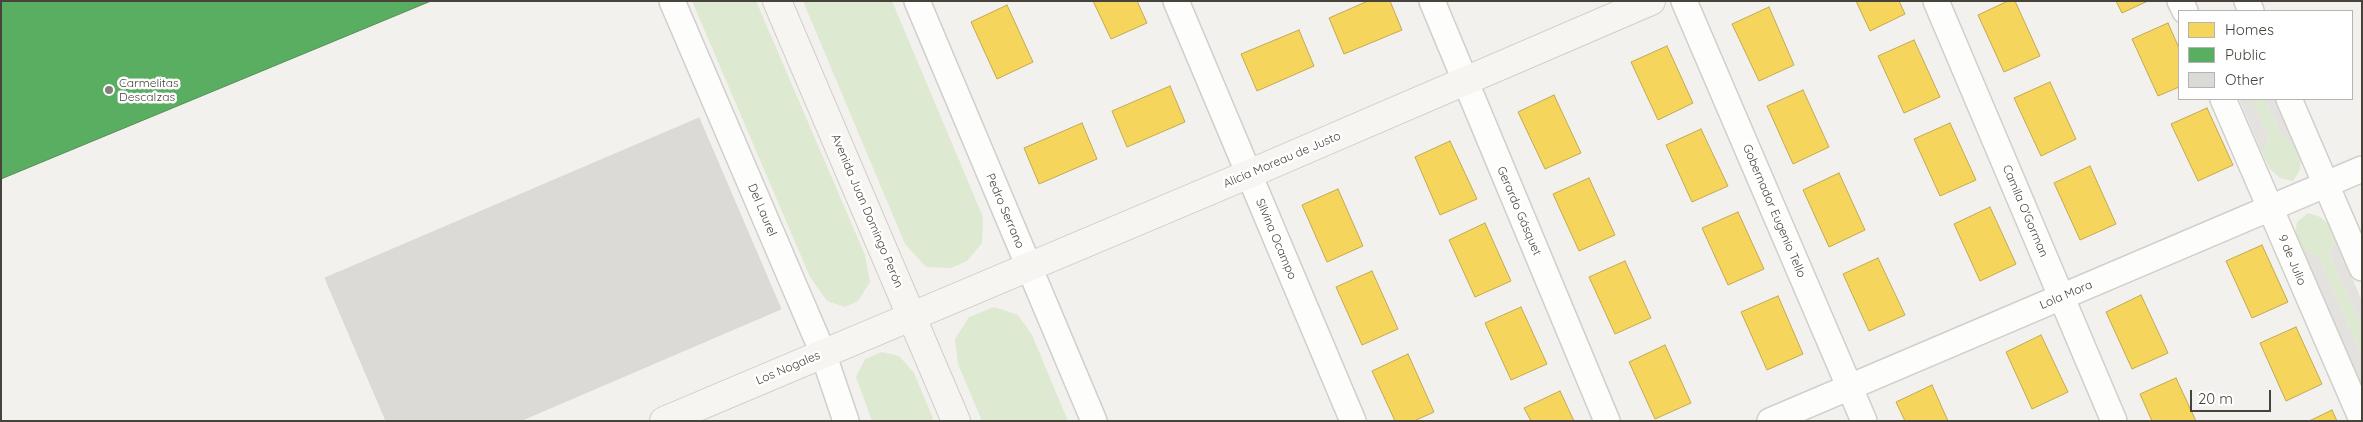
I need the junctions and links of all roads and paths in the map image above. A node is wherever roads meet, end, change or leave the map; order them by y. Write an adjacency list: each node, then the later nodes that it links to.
1 (672, 1): 20 (street, Del Laurel)
2 (777, 1): 19 (street, Avenida Juan Domingo Perón)
3 (917, 1): 16 (street, Pedro Serrano)
4 (1176, 1): 13 (street, Silvina Ocampo)
5 (1432, 1): 9 (street, Gerardo Gásquet)
6 (1651, 1): 9 (street, Alicia Moreau de Justo)
7 (1684, 1): 21 (street, Gobernador Eugenio Tello)
8 (1936, 1): 18 (street, Camila O'Gorman)
9 (1465, 82): 13 (street, Alicia Moreau de Justo); 28 (street, Gerardo Gásquet)
10 (2222, 100): 15 (street, 9 de Julio)
11 (2289, 100): 14 (street)
12 (2362, 169): 14 (street, Lola Mora)
13 (1249, 174): 16 (street, Alicia Moreau de Justo); 27 (street, Silvina Ocampo)
14 (2326, 184): 15 (street, Lola Mora); 17 (street)
15 (2270, 208): 18 (street, Lola Mora); 22 (street, 9 de Julio)
16 (1028, 266): 19 (street, Alicia Moreau de Justo); 26 (street, Pedro Serrano)
17 (2362, 268)
18 (2061, 297): 21 (street, Lola Mora); 31 (street, Camila O'Gorman)
19 (911, 315): 20 (street, Los Nogales); 25 (street, Avenida Juan Domingo Perón)
20 (823, 353): 23 (street, Los Nogales); 24 (street, Del Laurel)
21 (1850, 387): 29 (street, Lola Mora); 30 (street, Gobernador Eugenio Tello)
22 (2362, 420)
23 (664, 421)
24 (846, 421)
25 (956, 421)
26 (1094, 421)
27 (1353, 421)
28 (1607, 421)
29 (1770, 421)
30 (1864, 421)
31 (2114, 421)

